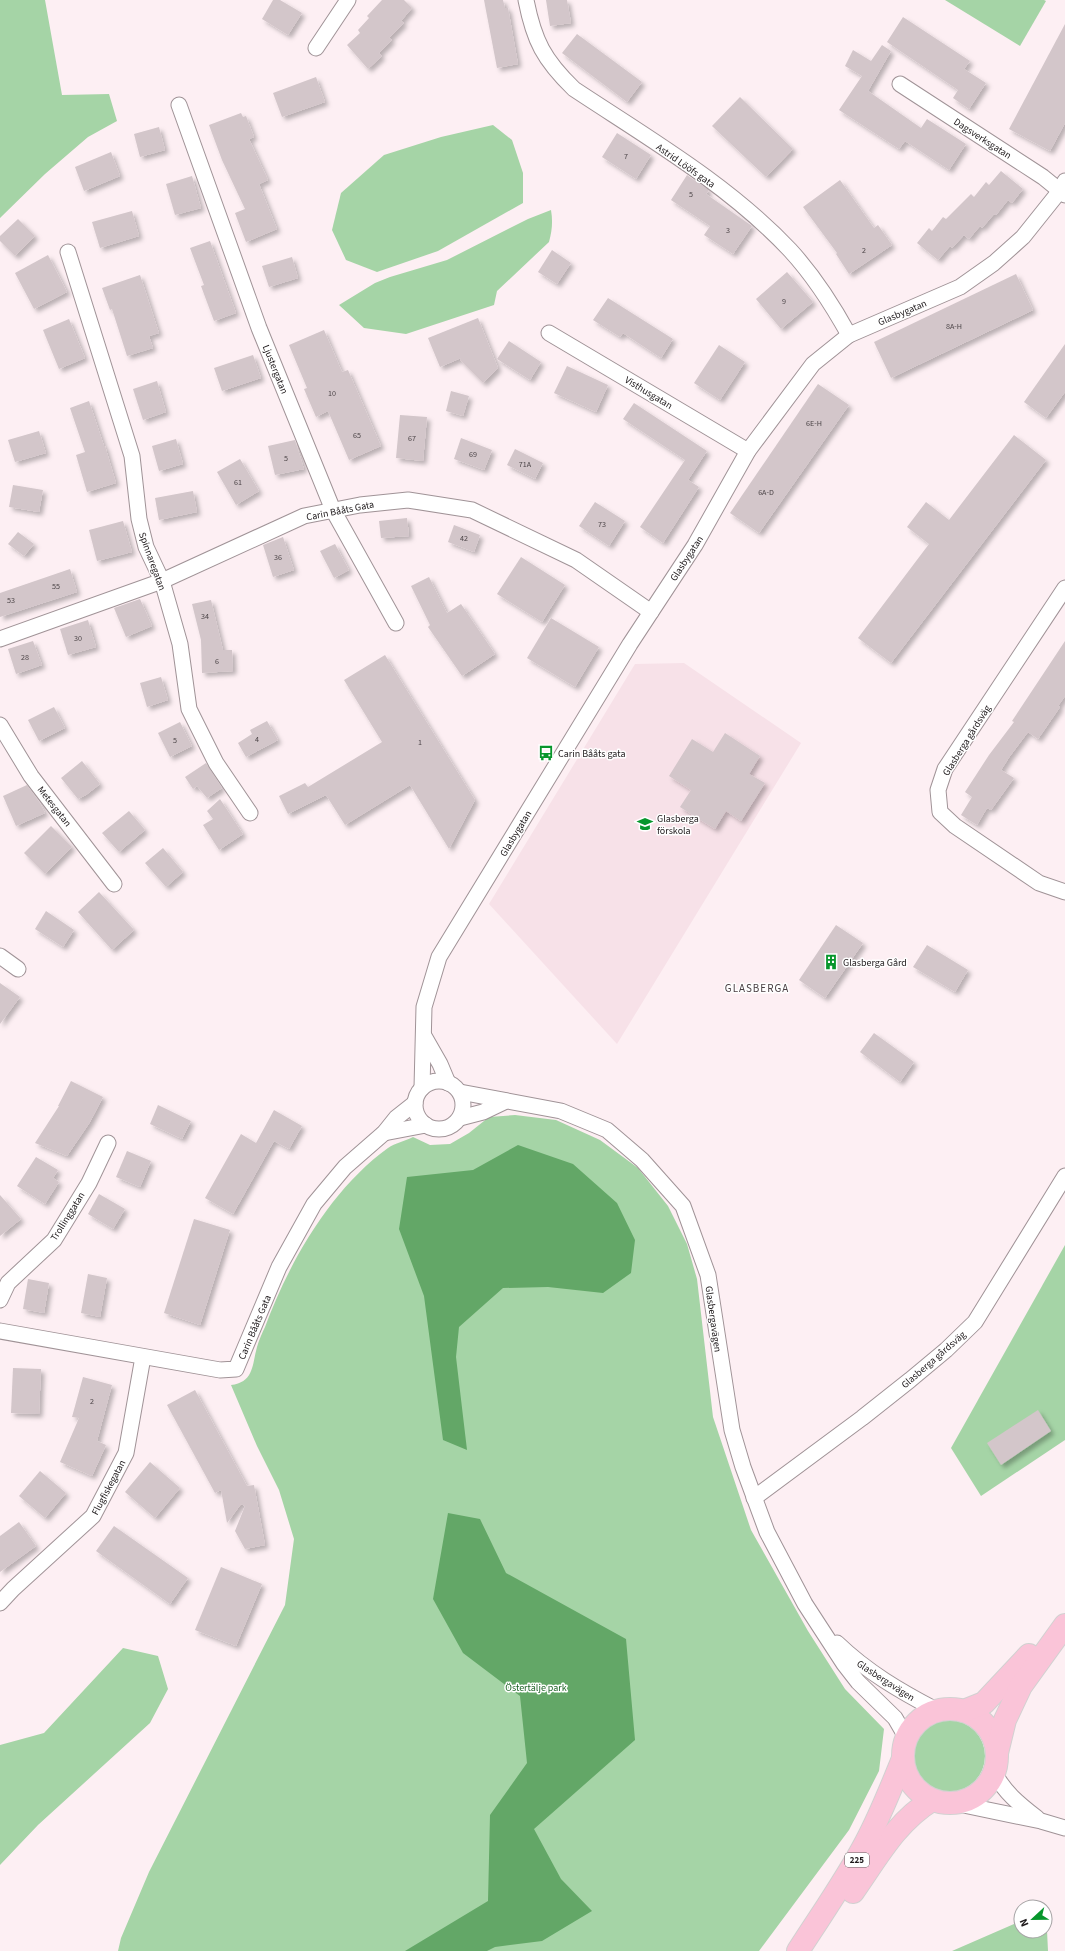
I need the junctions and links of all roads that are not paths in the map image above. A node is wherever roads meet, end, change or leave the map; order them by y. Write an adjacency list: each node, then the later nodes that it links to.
1 (348, 0): 3 (street)
2 (526, 0): 9 (street, Astrid Lööfs gata)
3 (316, 48)
4 (900, 84): 6 (street, Dagsverksgatan)
5 (179, 105): 11 (street, Ljustergatan)
6 (1063, 189): 9 (street, Glasbygatan)
7 (68, 252): 12 (street, Spinnaregatan)
8 (549, 333): 10 (street, Visthusgatan)
9 (849, 335): 10 (street, Glasbygatan)
10 (748, 451): 14 (street, Glasbygatan)
11 (333, 510): 12 (street, Carin Bååts Gata); 14 (street, Carin Bååts Gata); 15 (street, Ljustergatan)
12 (162, 581): 16 (street, Carin Bååts Gata); 18 (street, Spinnaregatan)
13 (1065, 588): 20 (street, Glasberga gårdsväg)
14 (651, 612): 23 (street, Glasbygatan)
15 (396, 623)
16 (0, 639)
17 (0, 725): 19 (street, Metesgatan)
18 (250, 813)
19 (114, 884)
20 (1065, 892)
21 (0, 956): 22 (street)
22 (18, 969)
23 (424, 1036): 24 (street, Glasbygatan); 25 (street, Glasbygatan)
24 (448, 1083): 25 (street); 26 (street)
25 (422, 1088): 28 (street)
26 (460, 1092): 27 (street, Glasbergavägen); 29 (street)
27 (506, 1101): 29 (street); 37 (street, Glasbergavägen)
28 (415, 1103): 30 (street); 31 (street, Carin Bååts Gata)
29 (460, 1118): 30 (street)
30 (426, 1125): 31 (street)
31 (384, 1133): 36 (street, Carin Bååts Gata)
32 (108, 1143): 34 (street, Trollinggatan)
33 (1065, 1176): 37 (street, Glasberga gårdsväg)
34 (0, 1300)
35 (0, 1331): 36 (street, Carin Bååts Gata)
36 (143, 1357): 38 (street, Flugfiskegatan)
37 (754, 1498): 41 (street, Glasbergavägen)
38 (0, 1602)
39 (1065, 1614): 43 (main road, 225)
40 (1065, 1625): 46 (main road, 225)
41 (822, 1629): 42 (street, Glasbergavägen); 44 (street, Glasbergavägen)
42 (936, 1710): 43 (main road, 225); 44 (main road, 225)
43 (964, 1711): 46 (main road, 225)
44 (906, 1737): 45 (main road, 225)
45 (902, 1761): 47 (main road, 225); 51 (main road, 225)
46 (995, 1762): 48 (main road, 225); 49 (street)
47 (932, 1800): 48 (main road, 225); 52 (main road, 225)
48 (954, 1803): 49 (street)
49 (1041, 1821): 50 (street)
50 (1065, 1828)
51 (798, 1951)
52 (811, 1951)

